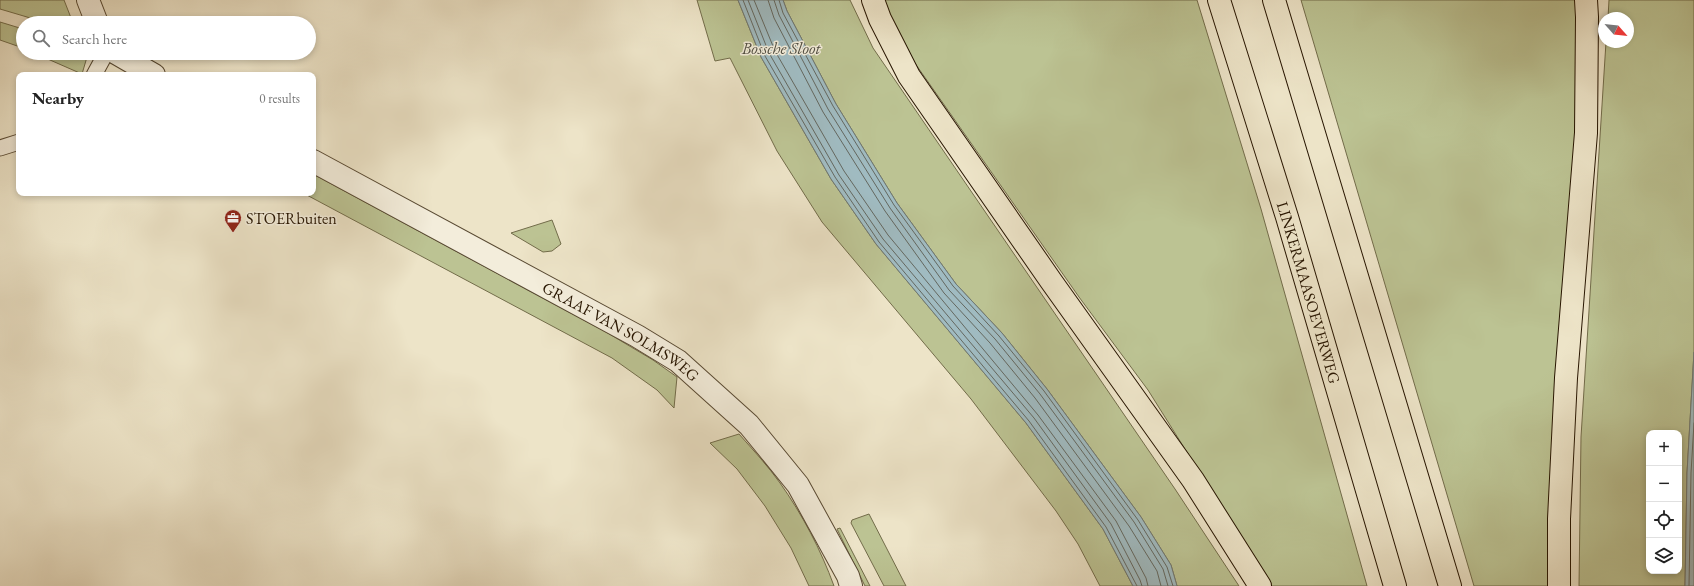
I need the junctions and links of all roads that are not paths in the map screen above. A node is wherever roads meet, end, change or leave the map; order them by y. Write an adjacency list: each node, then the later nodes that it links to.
1 (88, 0): 6 (street)
2 (873, 0): 15 (highway)
3 (1219, 0): 16 (highway, LINKERMAASOEVERWEG)
4 (1274, 0): 17 (highway)
5 (1586, 0): 18 (highway)
6 (94, 16)
7 (102, 60): 9 (lane)
8 (128, 60): 10 (street)
9 (96, 72)
10 (149, 72)
11 (16, 143): 12 (lane)
12 (0, 148)
13 (316, 163): 14 (street, GRAAF VAN SOLMSWEG)
14 (851, 586)
15 (1260, 586)
16 (1395, 586)
17 (1450, 586)
18 (1559, 586)

